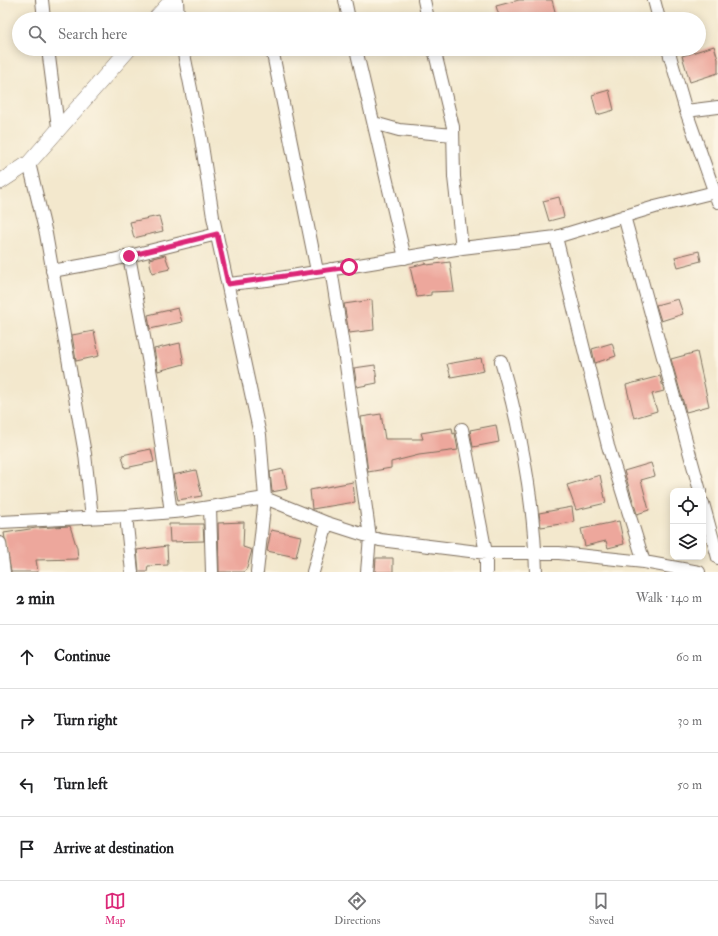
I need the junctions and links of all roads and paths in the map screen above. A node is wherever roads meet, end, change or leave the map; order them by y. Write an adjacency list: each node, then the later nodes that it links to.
1 (42, 0): 7 (street)
2 (172, 0): 8 (street)
3 (177, 0): 9 (street)
4 (345, 0): 10 (street)
5 (424, 0): 11 (street)
6 (654, 0): 12 (street)
7 (43, 12)
8 (161, 12)
9 (178, 12)
10 (348, 12)
11 (427, 12)
12 (657, 12)
13 (49, 56): 23 (street)
14 (122, 56): 23 (street)
15 (184, 56): 29 (street)
16 (273, 56): 36 (street)
17 (358, 56): 22 (street)
18 (436, 56): 24 (street)
19 (670, 56): 21 (street)
20 (718, 107): 21 (street)
21 (686, 111): 27 (street)
22 (374, 123): 24 (street); 33 (street)
23 (58, 128): 25 (street)
24 (453, 135): 31 (street)
25 (29, 163): 26 (street); 35 (street)
26 (0, 182)
27 (716, 197): 28 (street)
28 (624, 216): 30 (street); 40 (street)
29 (217, 234): 32 (street); 37 (street)
30 (556, 237): 31 (street); 54 (street)
31 (462, 248): 33 (street)
32 (129, 256): 35 (street); 43 (street)
33 (405, 258): 34 (street)
34 (330, 269): 36 (street); 49 (street)
35 (52, 271): 46 (street)
36 (317, 271): 37 (street)
37 (228, 284): 41 (street)
38 (501, 361): 52 (street)
39 (462, 429): 51 (street)
40 (699, 488)
41 (265, 498): 42 (street); 48 (street); 58 (street)
42 (210, 507): 43 (street); 57 (street)
43 (171, 512): 45 (street)
44 (706, 514): 53 (street)
45 (126, 516): 46 (street); 56 (street)
46 (92, 518): 47 (street)
47 (0, 522)
48 (327, 523): 49 (street); 59 (street)
49 (370, 537): 51 (street); 60 (street)
50 (0, 542): 55 (street)
51 (486, 553): 52 (street); 61 (street)
52 (535, 554): 54 (street); 62 (street)
53 (718, 558)
54 (644, 562): 63 (street)
55 (4, 572)
56 (132, 572)
57 (212, 572)
58 (257, 572)
59 (313, 572)
60 (367, 572)
61 (486, 572)
62 (536, 572)
63 (698, 572)

